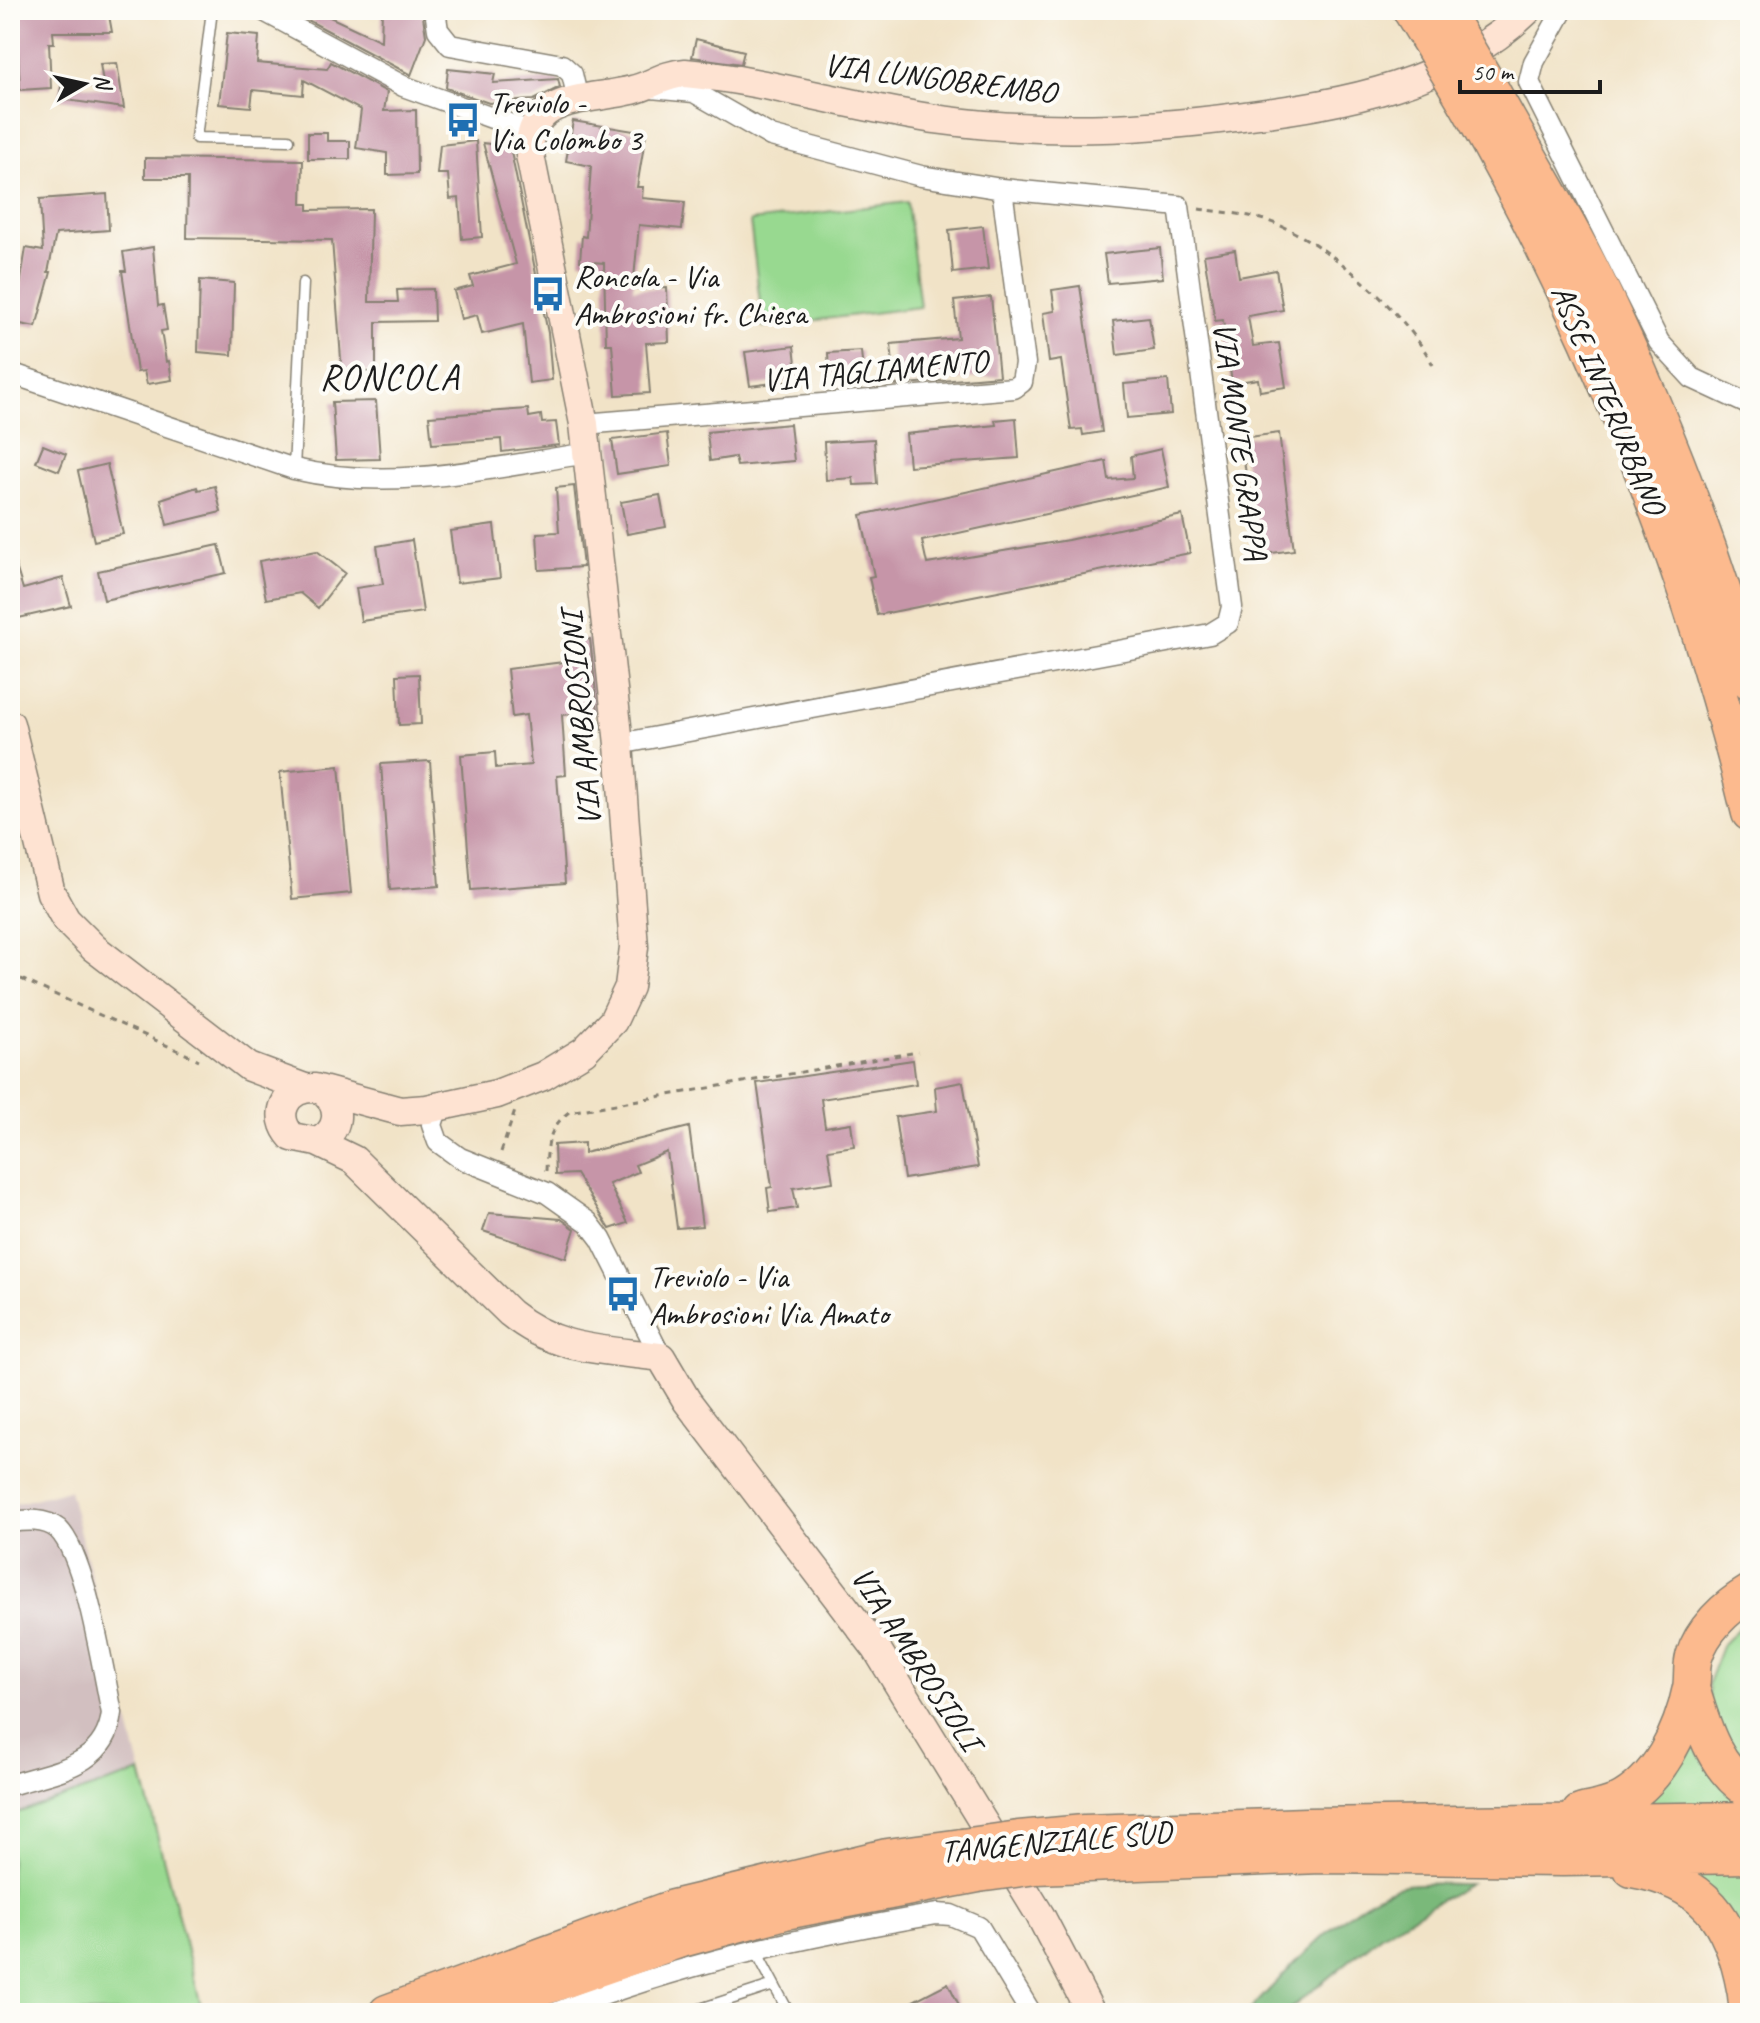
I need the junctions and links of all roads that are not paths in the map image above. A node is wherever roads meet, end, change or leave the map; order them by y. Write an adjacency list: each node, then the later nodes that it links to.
1 (212, 10): 11 (lane)
2 (262, 10): 10 (street)
3 (435, 10): 9 (street)
4 (1528, 10): 7 (street, VIA LUNGOBREMBO)
5 (1563, 10): 15 (street)
6 (1433, 19): 8 (highway, ASSE INTERURBANO, bridge)
7 (637, 90): 9 (street, VIA LUNGOBREMBO); 12 (street)
8 (1480, 98): 19 (highway, ASSE INTERURBANO); 22 (highway, ASSE INTERURBANO)
9 (578, 100): 10 (street, VIA LUNGOBREMBO)
10 (531, 132): 16 (street, VIA AMBROSIONI)
11 (289, 140)
12 (1002, 189): 16 (street, VIA TAGLIAMENTO); 21 (street, VIA MONTE GRAPPA)
13 (303, 283): 18 (lane)
14 (10, 373): 18 (street)
15 (1750, 405)
16 (584, 424): 17 (street, VIA AMBROSIONI)
17 (588, 453): 18 (street); 21 (street, VIA AMBROSIONI)
18 (294, 469)
19 (1750, 681)
20 (10, 724): 23 (street)
21 (619, 744): 24 (street, VIA AMBROSIONI)
22 (1750, 813)
23 (249, 1067): 25 (street); 26 (street)
24 (438, 1106): 25 (street, VIA AMBROSIONI); 27 (street)
25 (330, 1110): 26 (street); 26 (street); 27 (street)
26 (281, 1114)
27 (661, 1357): 49 (street, VIA AMBROSIOLI)
28 (10, 1522): 31 (street)
29 (1750, 1593): 30 (highway)
30 (1691, 1688): 32 (highway); 34 (highway)
31 (10, 1785)
32 (1750, 1791)
33 (1750, 1820): 34 (highway, TANGENZIALE SUD)
34 (1544, 1823): 35 (highway, TANGENZIALE SUD)
35 (1027, 1853): 37 (highway, TANGENZIALE SUD); 38 (highway, TANGENZIALE SUD, bridge)
36 (1750, 1855): 37 (highway, TANGENZIALE SUD)
37 (1563, 1858): 41 (highway)
38 (970, 1861): 42 (highway, TANGENZIALE SUD); 43 (highway, TANGENZIALE SUD)
39 (755, 1949): 40 (lane); 42 (street); 48 (street)
40 (774, 1985): 46 (lane); 47 (lane)
41 (1748, 1989)
42 (554, 1998): 44 (highway, TANGENZIALE SUD); 45 (highway)
43 (387, 2013)
44 (469, 2013)
45 (499, 2013)
46 (688, 2013)
47 (789, 2013)
48 (1031, 2013)
49 (1091, 2013)

